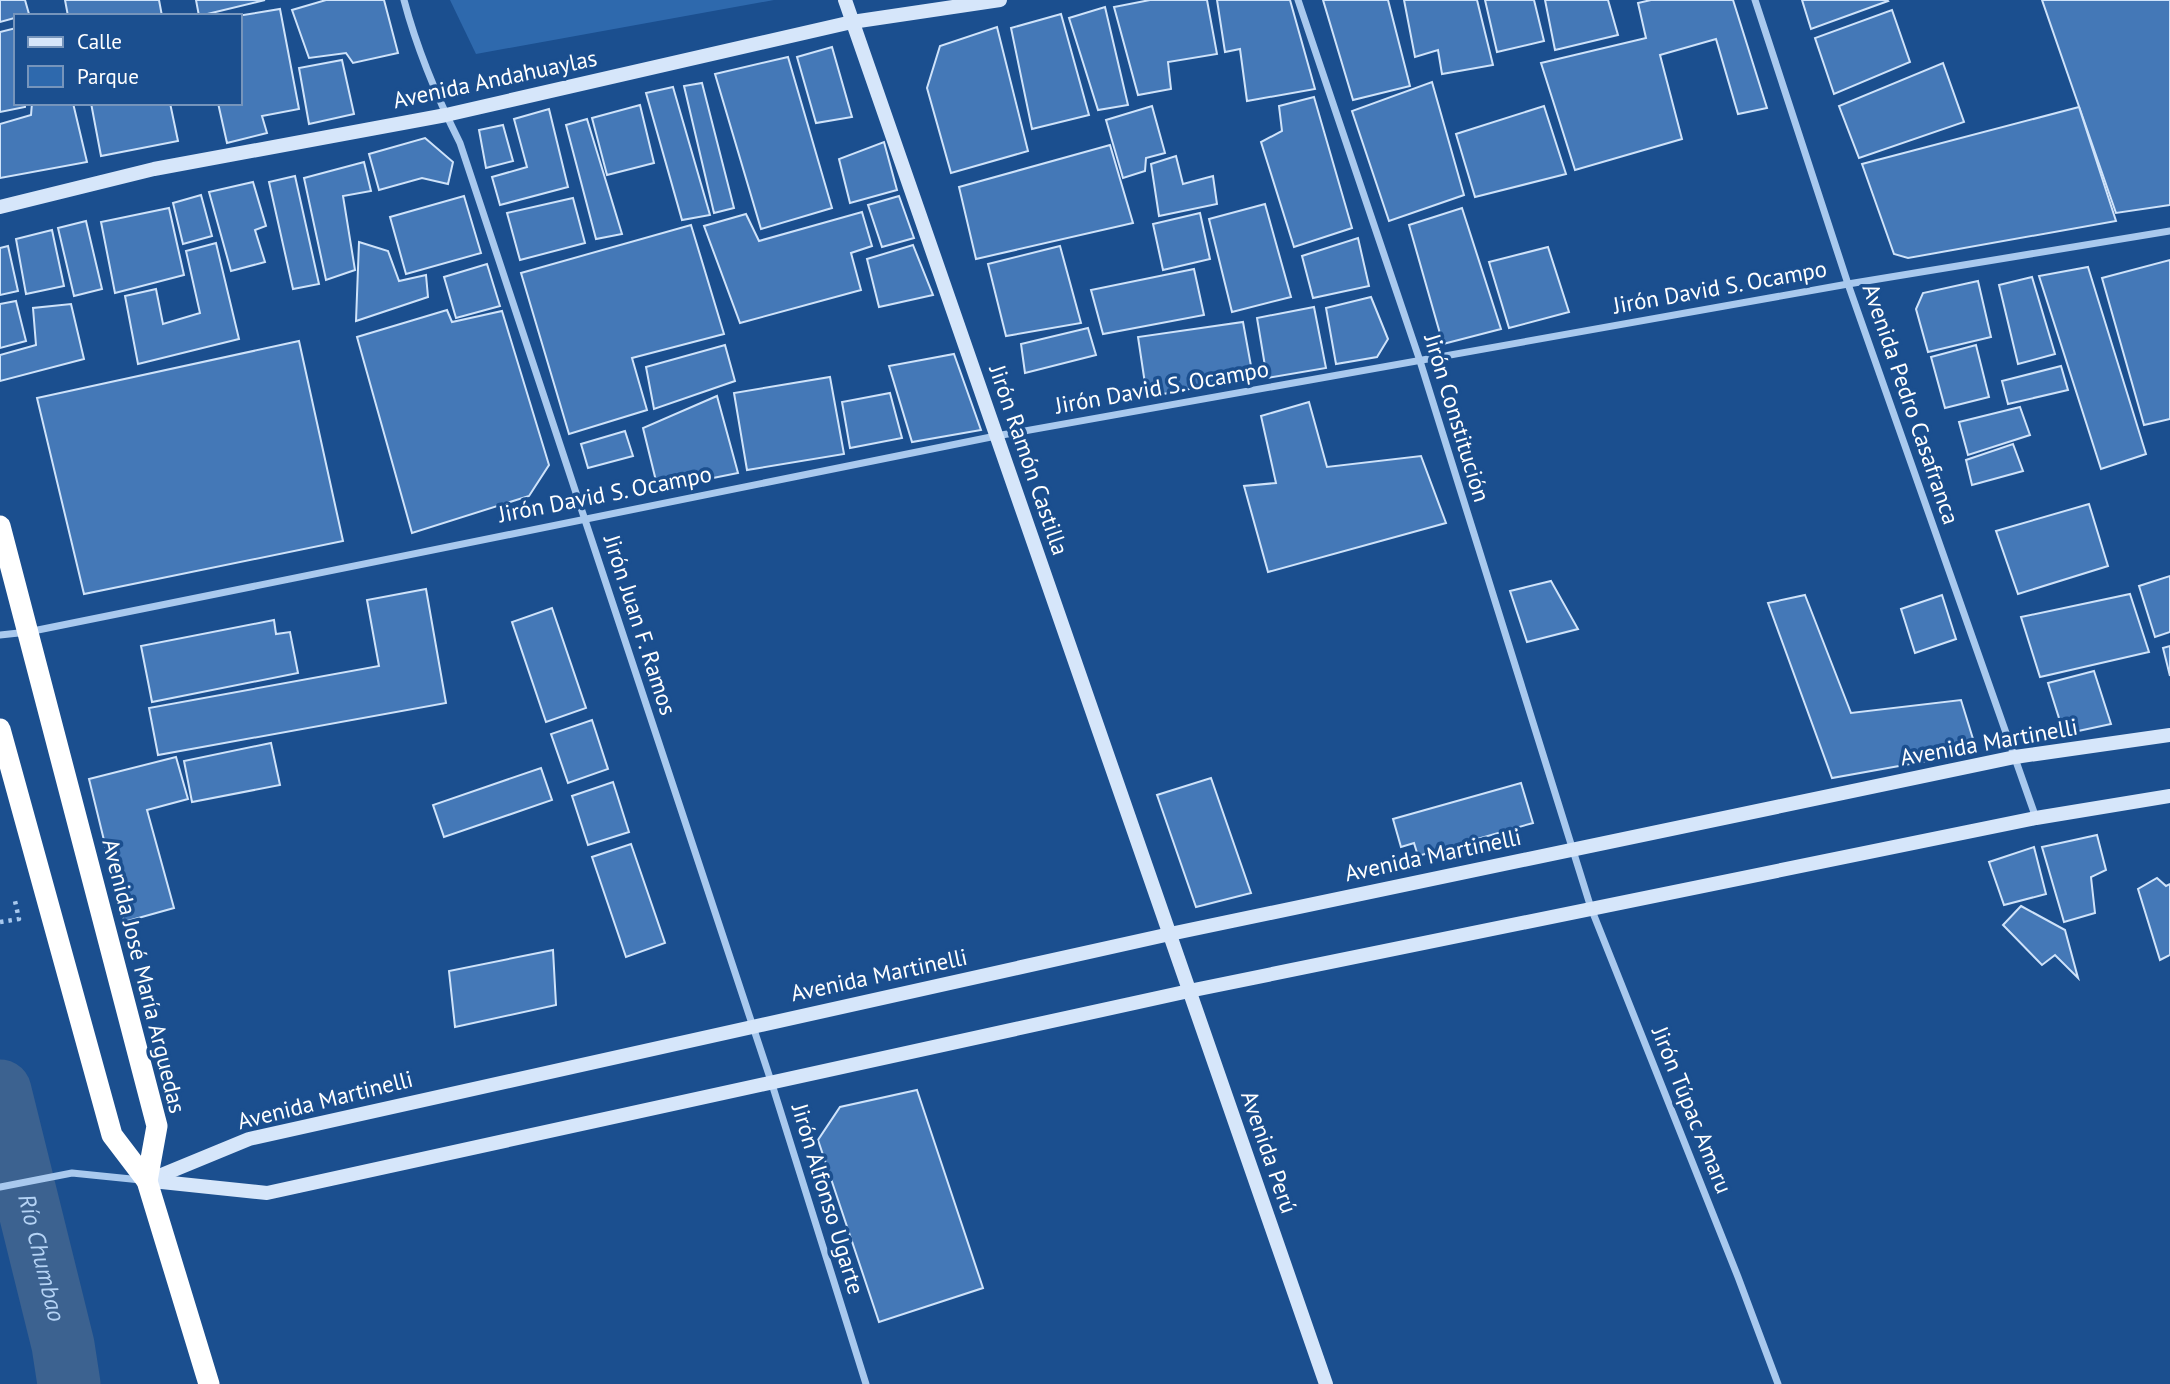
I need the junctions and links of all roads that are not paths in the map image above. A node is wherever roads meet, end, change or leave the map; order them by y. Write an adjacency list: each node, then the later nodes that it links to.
1 (404, 0): 7 (street, Jirón Juan F. Ramos)
2 (845, 0): 6 (street, Jirón Ramón Castilla)
3 (1000, 0): 6 (street, Avenida Andahuaylas)
4 (1298, 0): 11 (street, Jirón Constitución)
5 (1755, 0): 10 (street, Avenida Pedro Casafranca)
6 (852, 22): 7 (street, Avenida Andahuaylas); 12 (street, Jirón Ramón Castilla)
7 (446, 115): 8 (street, Avenida Andahuaylas); 13 (street, Jirón Juan F. Ramos)
8 (0, 207)
9 (2170, 231): 10 (street, Jirón David S. Ocampo)
10 (1848, 284): 11 (street, Jirón David S. Ocampo); 19 (street, Avenida Pedro Casafranca)
11 (1420, 361): 12 (street, Jirón David S. Ocampo); 22 (street, Jirón Constitución)
12 (996, 436): 13 (street, Jirón David S. Ocampo); 24 (street, Jirón Ramón Castilla)
13 (584, 518): 15 (street, Jirón David S. Ocampo); 26 (street, Jirón Juan F. Ramos)
14 (0, 526): 15 (highway, Avenida José María Arguedas)
15 (28, 632): 16 (street, Jirón David S. Ocampo); 28 (highway, Avenida José María Arguedas)
16 (0, 635)
17 (0, 729): 28 (highway)
18 (2170, 735): 19 (street, Avenida Martinelli)
19 (2015, 757): 21 (street, Avenida Pedro Casafranca); 22 (street, Avenida Martinelli)
20 (2170, 796): 21 (street)
21 (2036, 818): 23 (street)
22 (1571, 850): 23 (street, Jirón Túpac Amaru); 24 (street, Avenida Martinelli)
23 (1591, 908): 25 (street); 33 (street, Jirón Túpac Amaru)
24 (1170, 934): 25 (street, Avenida Perú); 26 (street, Avenida Martinelli)
25 (1189, 991): 27 (street); 32 (street, Avenida Perú)
26 (752, 1026): 27 (street, Jirón Alfonso Ugarte); 28 (street, Avenida Martinelli)
27 (771, 1082): 28 (street); 31 (street, Jirón Alfonso Ugarte)
28 (147, 1181): 29 (street); 30 (highway)
29 (0, 1187)
30 (209, 1384)
31 (866, 1384)
32 (1325, 1384)
33 (1778, 1384)

